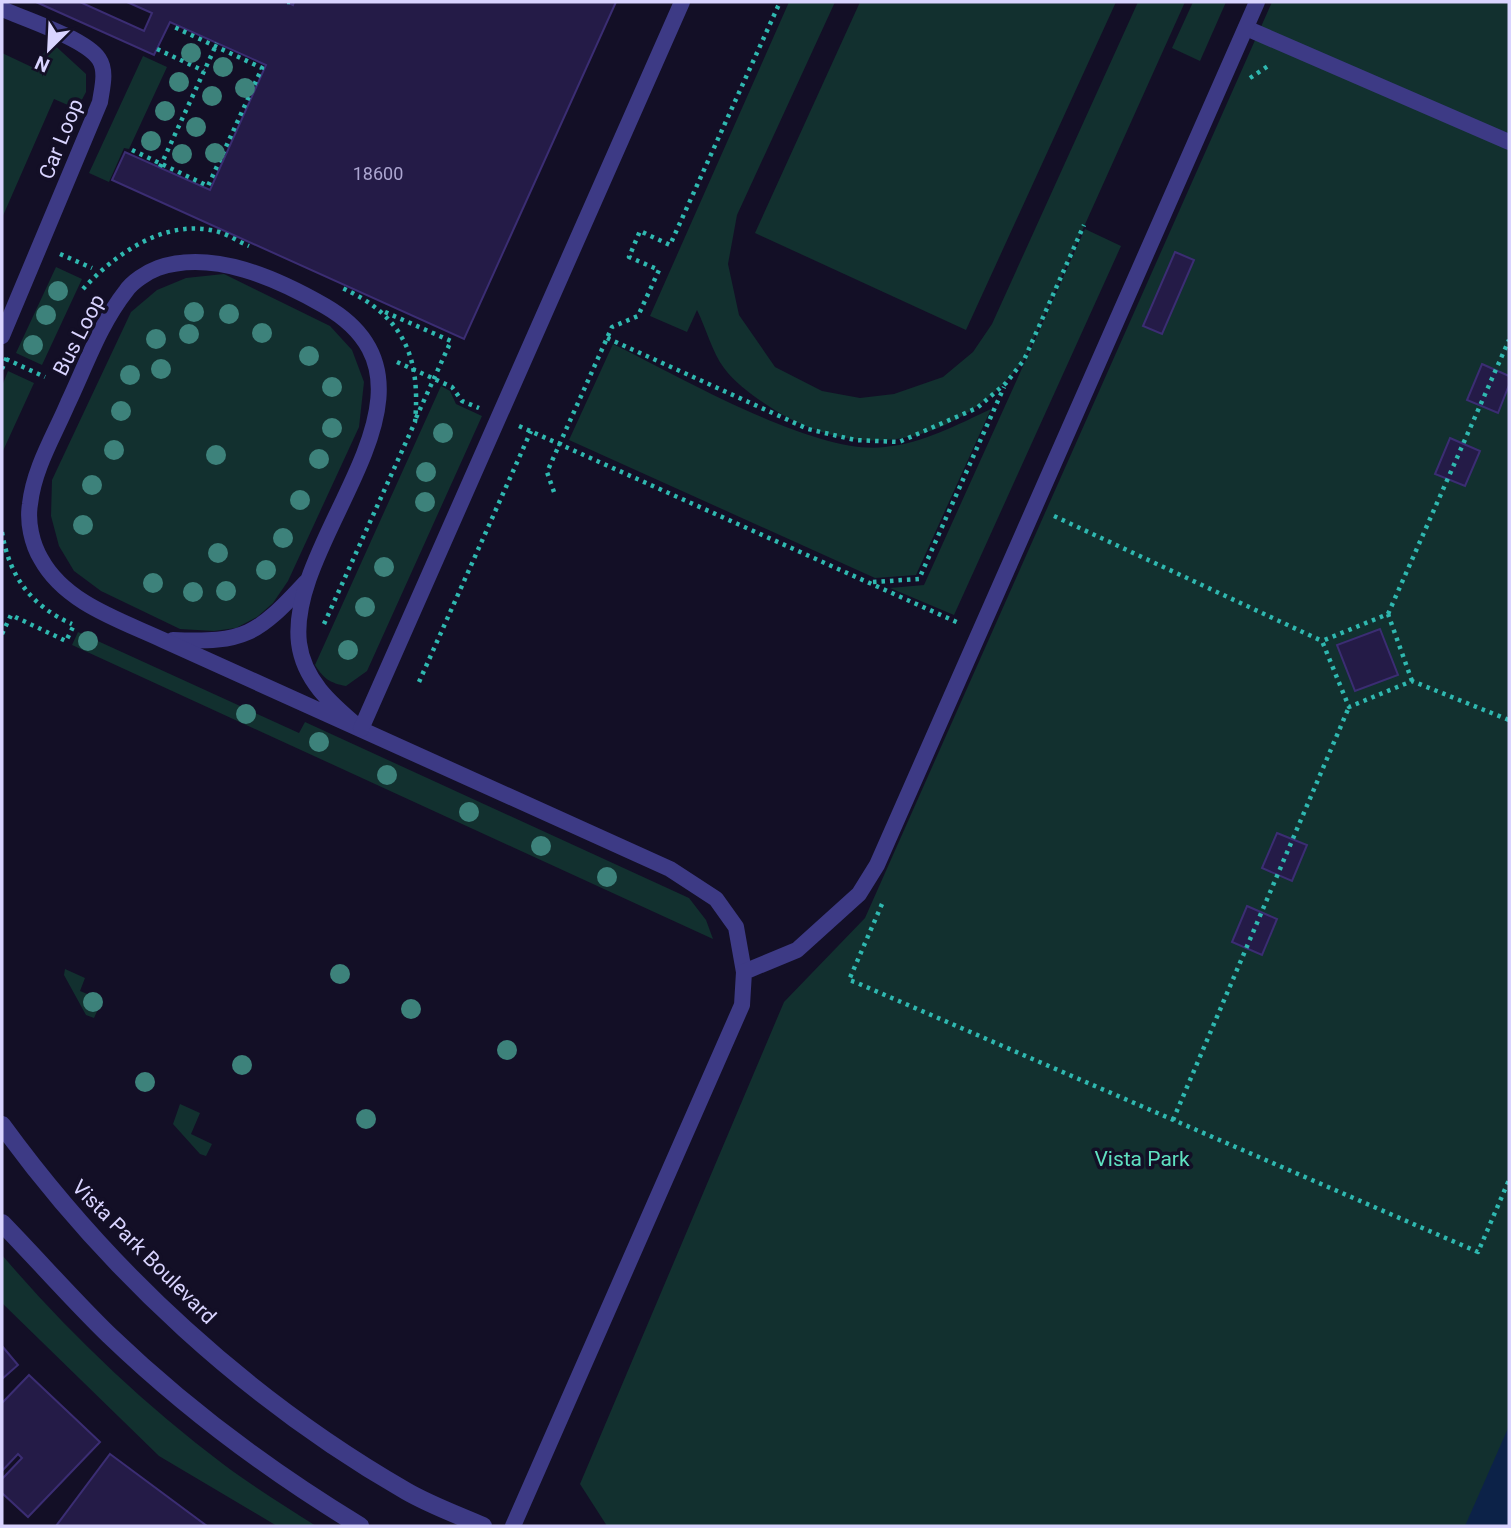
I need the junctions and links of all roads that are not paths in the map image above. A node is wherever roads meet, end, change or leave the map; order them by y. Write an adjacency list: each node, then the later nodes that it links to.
1 (682, 2): 9 (lane)
2 (1257, 2): 4 (lane)
3 (2, 9): 6 (lane, Car Loop)
4 (1246, 28): 5 (lane); 10 (lane)
5 (1509, 142)
6 (2, 336)
7 (306, 582): 8 (lane, Bus Loop); 8 (lane, Bus Loop); 9 (lane, Bus Loop)
8 (163, 640): 9 (lane, Bus Loop)
9 (361, 729): 10 (lane)
10 (744, 972): 15 (lane)
11 (2, 1125): 14 (street, Vista Park Boulevard)
12 (2, 1223): 13 (street)
13 (360, 1526)
14 (483, 1526)
15 (513, 1526)

